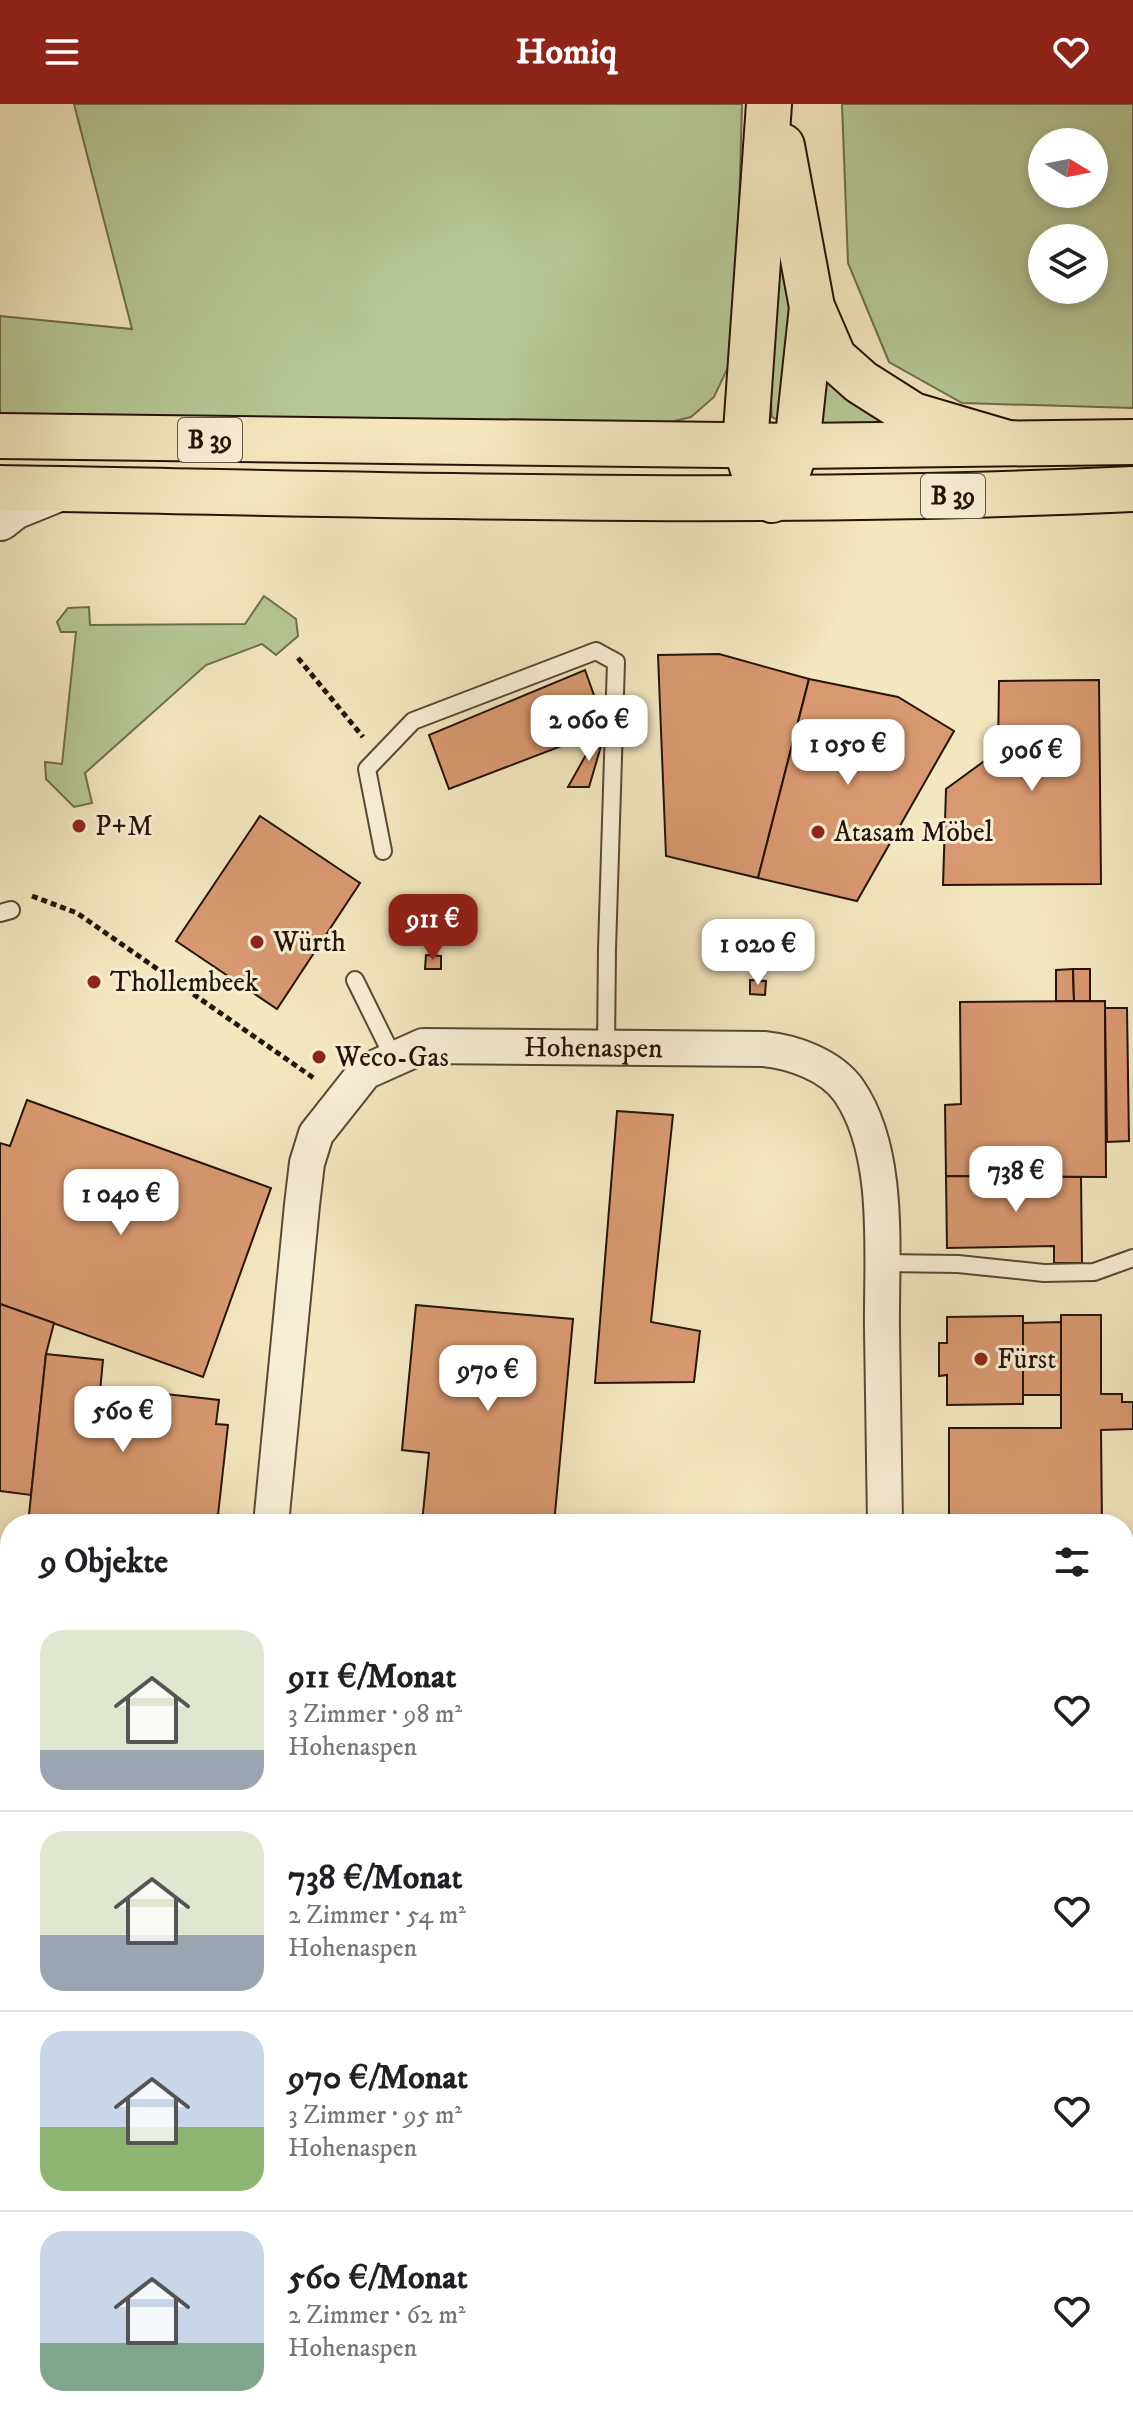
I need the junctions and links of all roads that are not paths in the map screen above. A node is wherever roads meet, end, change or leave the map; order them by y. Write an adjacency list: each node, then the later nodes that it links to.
1 (772, 104): 2 (main road); 6 (main road)
2 (812, 307): 5 (main road); 7 (main road)
3 (0, 436): 6 (main road, B 39)
4 (1133, 442): 5 (main road, B 39)
5 (1008, 443): 7 (main road, B 39)
6 (745, 446): 7 (main road, B 39); 11 (main road)
7 (797, 446): 11 (main road)
8 (0, 488): 9 (main road, B 39)
9 (61, 489): 11 (main road, B 39); 12 (street)
10 (1133, 489): 11 (main road, B 39)
11 (772, 500)
12 (0, 519)
13 (383, 851): 15 (lane)
14 (355, 980): 16 (lane)
15 (606, 1047): 16 (street, Hohenaspen); 18 (street, Hohenaspen)
16 (394, 1059): 19 (street, Hohenaspen)
17 (1133, 1258): 18 (lane)
18 (882, 1263): 20 (street, Hohenaspen)
19 (272, 1514)
20 (885, 1514)

